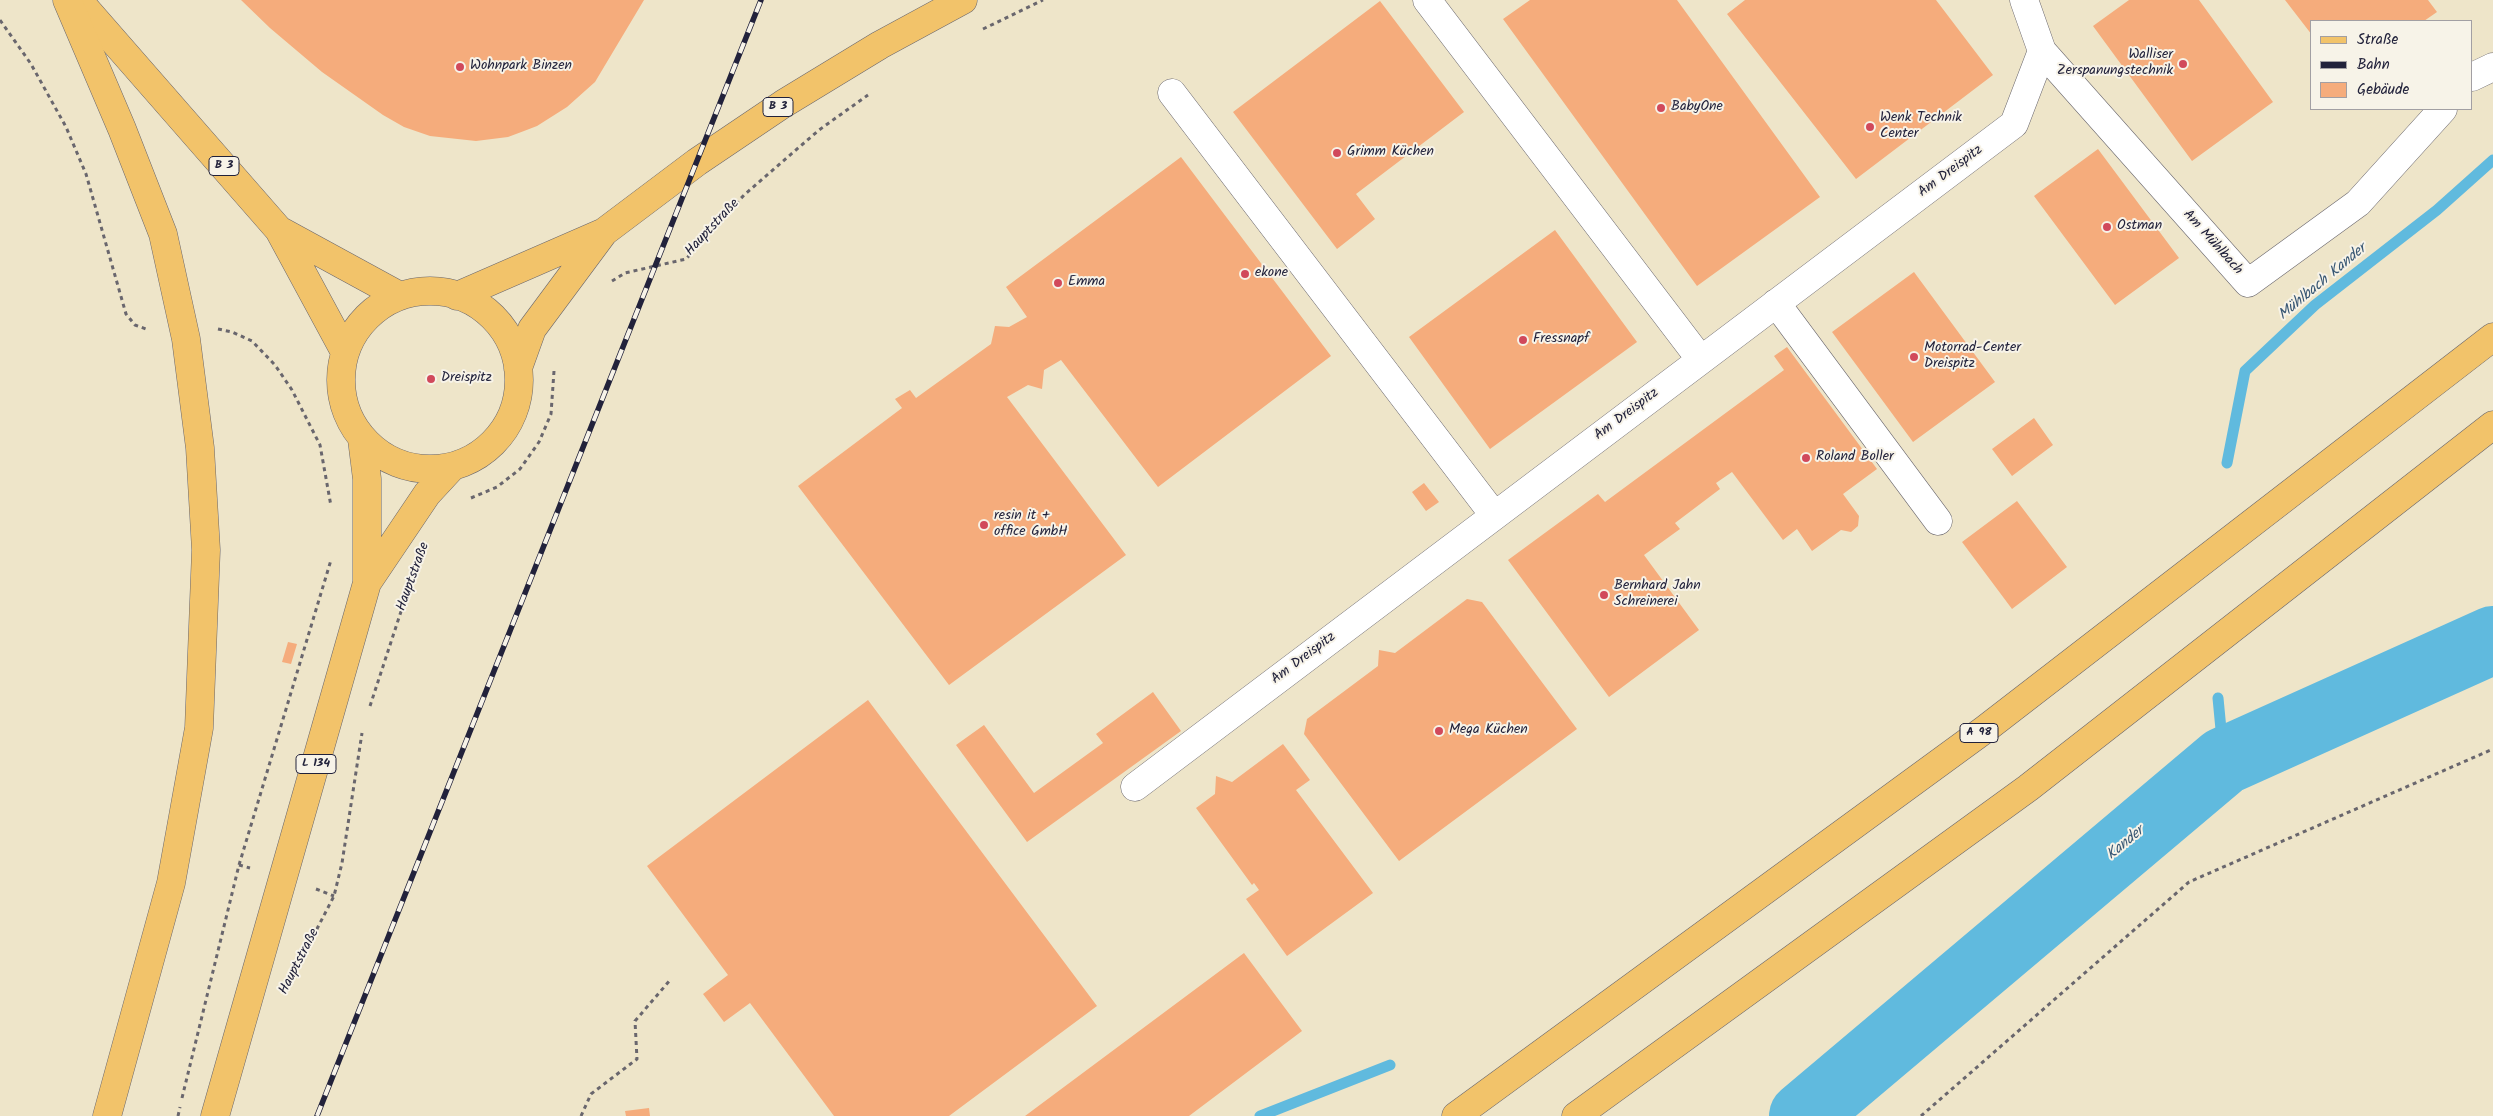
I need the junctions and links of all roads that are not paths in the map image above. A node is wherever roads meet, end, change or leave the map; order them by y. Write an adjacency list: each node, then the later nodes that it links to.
1 (67, 0): 27 (main road)
2 (78, 0): 11 (main road, B 3)
3 (963, 0): 12 (main road, Hauptstraße / B 3)
4 (1427, 0): 18 (street)
5 (2024, 0): 6 (street)
6 (2042, 51): 10 (street, Am Mühlbach); 15 (street, Am Dreispitz)
7 (2493, 67): 8 (street)
8 (2473, 76)
9 (1172, 93): 23 (street)
10 (2442, 110)
11 (279, 230): 13 (main road, B 3); 17 (main road, B 3)
12 (604, 232): 14 (main road, Hauptstraße / B 3); 19 (main road, Hauptstraße / B 3)
13 (400, 296): 14 (main road, Hauptstraße); 17 (main road, Hauptstraße)
14 (457, 296): 19 (main road, Hauptstraße)
15 (1776, 303): 18 (street, Am Dreispitz); 24 (street)
16 (2493, 337): 29 (main road, A 98)
17 (345, 352): 21 (main road, Hauptstraße / B 3)
18 (1701, 360): 23 (street, Am Dreispitz)
19 (518, 368): 22 (main road, Hauptstraße / B 3)
20 (2493, 426): 30 (main road)
21 (362, 439): 22 (main road, Hauptstraße / B 3); 25 (main road, Hauptstraße / L 134)
22 (452, 467): 25 (main road, Hauptstraße / L 134)
23 (1494, 515): 26 (street, Am Dreispitz)
24 (1938, 521)
25 (368, 583): 28 (main road, Hauptstraße / L 134)
26 (1135, 786)
27 (107, 1116)
28 (215, 1116)
29 (1456, 1116)
30 (1576, 1116)

